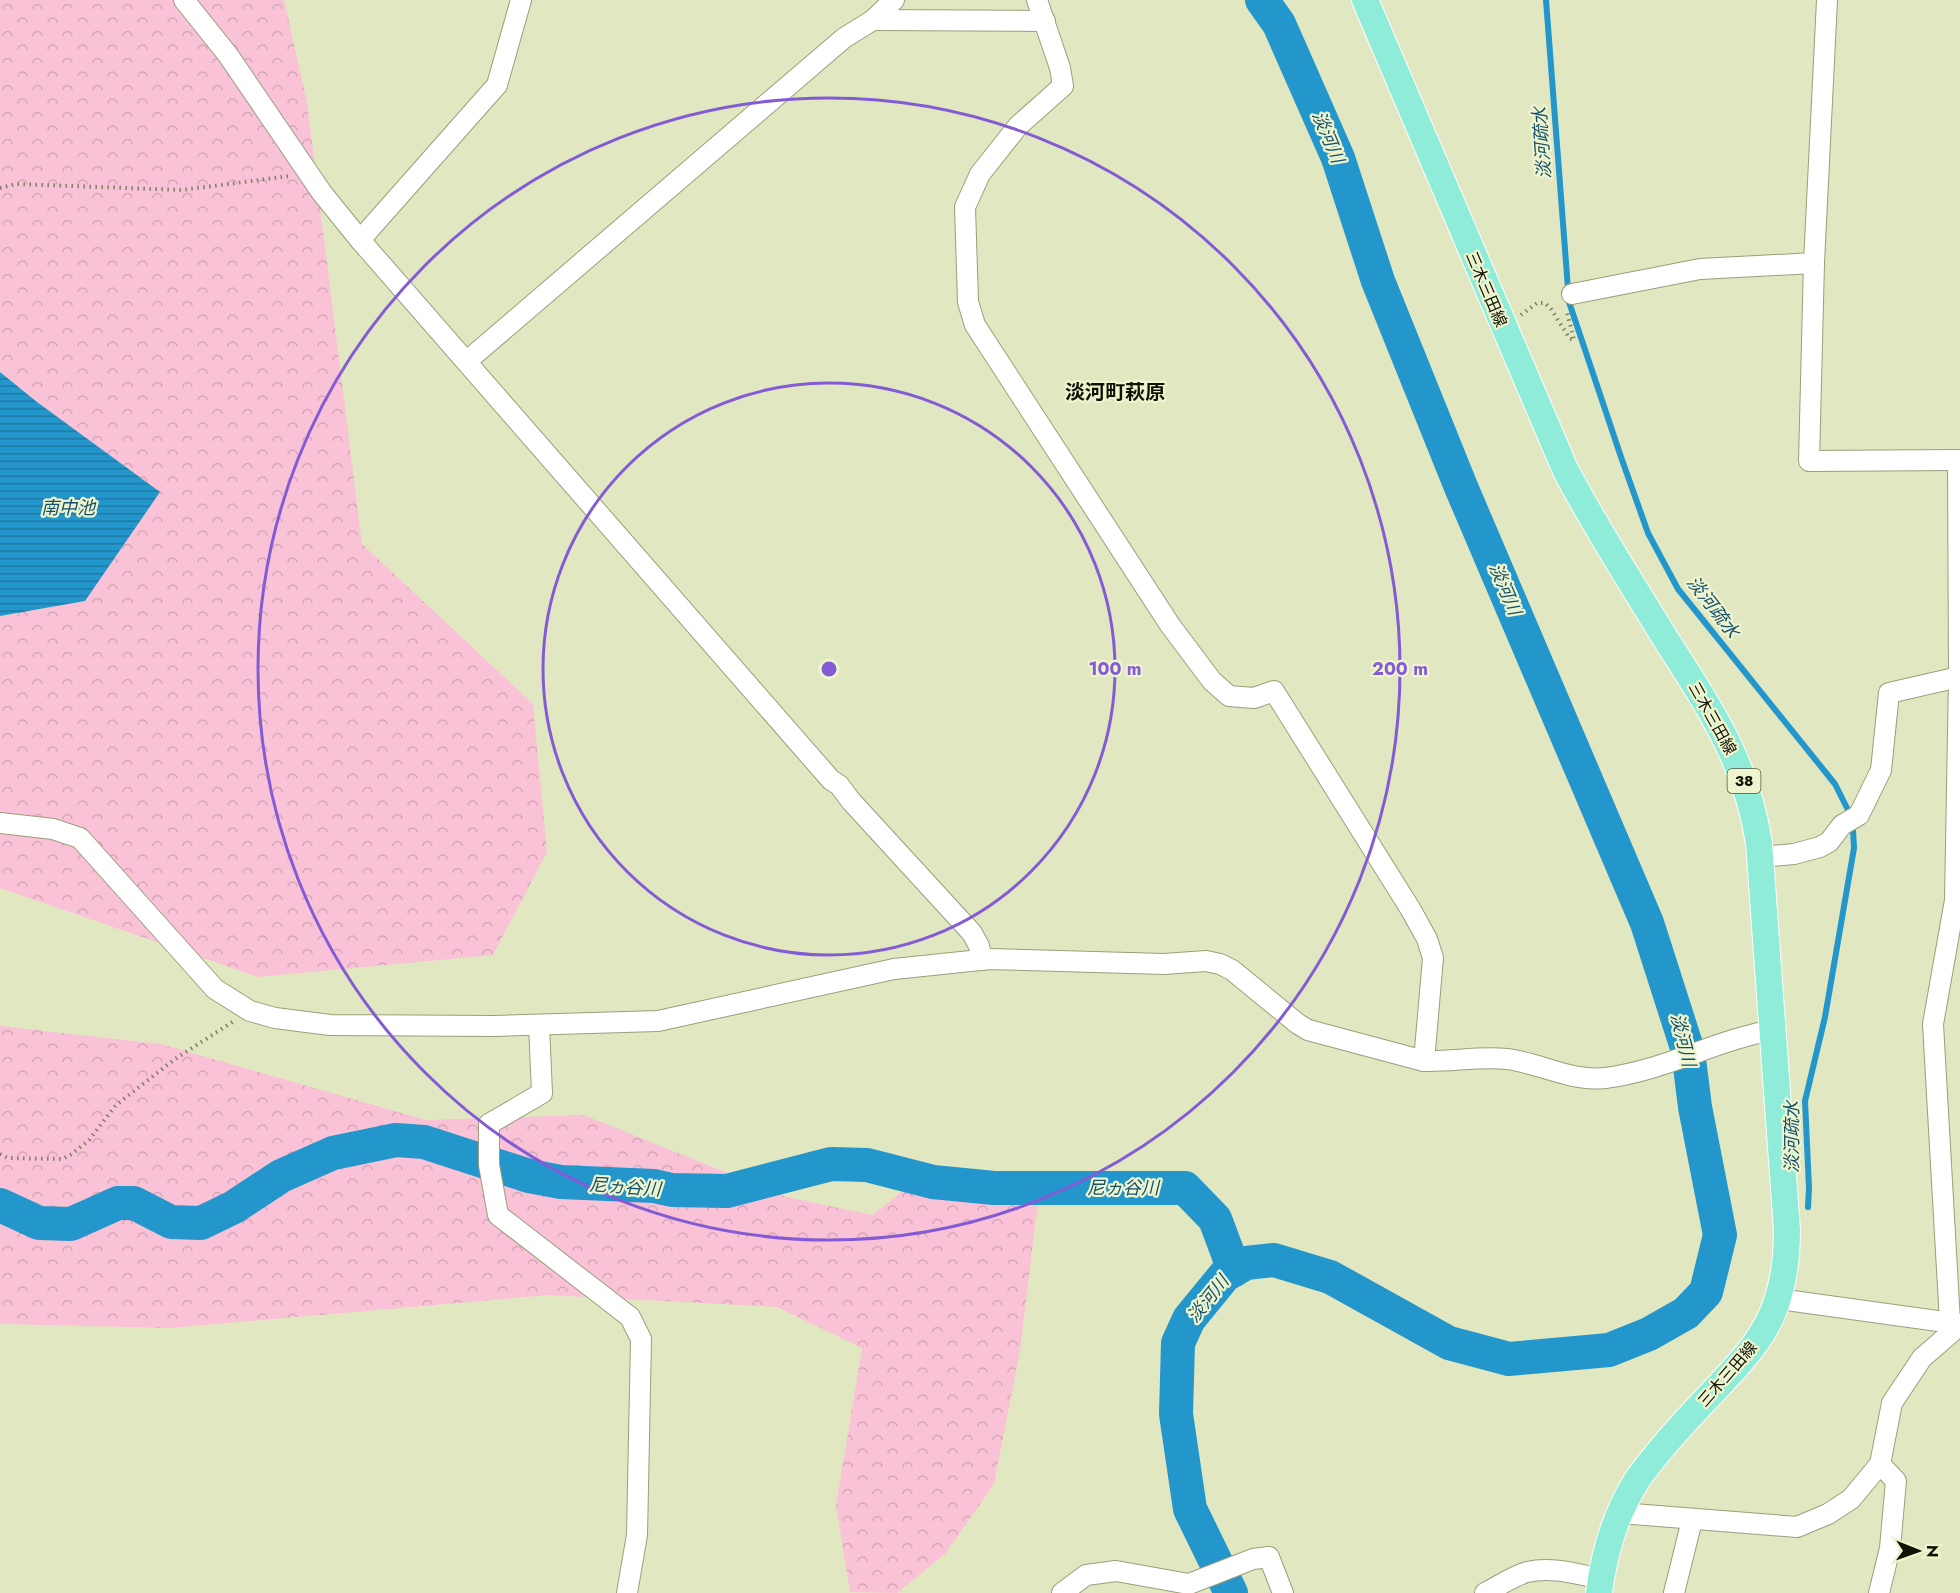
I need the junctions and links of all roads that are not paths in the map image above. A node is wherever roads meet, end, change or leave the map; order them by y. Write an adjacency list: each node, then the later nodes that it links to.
1 (184, 0): 9 (street)
2 (521, 0): 9 (street)
3 (894, 0): 7 (street)
4 (1037, 0): 8 (street)
5 (1365, 0): 16 (main road, 三木三田線 / 38)
6 (1827, 0): 10 (street)
7 (873, 20): 8 (street); 12 (street)
8 (1045, 21): 21 (street)
9 (360, 240): 12 (street)
10 (1802, 264): 11 (street); 13 (street)
11 (1568, 300)
12 (467, 361): 18 (street)
13 (1959, 460): 14 (street)
14 (1959, 676): 16 (street); 17 (street)
15 (0, 823): 19 (street)
16 (1761, 857): 20 (main road, 三木三田線 / 38)
17 (1958, 902): 23 (street)
18 (982, 960): 19 (street); 21 (street)
19 (539, 1025): 28 (street)
20 (1773, 1030): 21 (street); 22 (main road, 三木三田線 / 38)
21 (1424, 1061)
22 (1778, 1299): 23 (street); 25 (main road, 三木三田線 / 38)
23 (1957, 1324): 24 (street)
24 (1880, 1464): 26 (street); 33 (street)
25 (1620, 1513): 26 (street); 27 (main road, 三木三田線 / 38)
26 (1692, 1520): 32 (street)
27 (1600, 1587): 31 (street)
28 (627, 1593)
29 (1062, 1593): 30 (street)
30 (1283, 1593)
31 (1485, 1593)
32 (1674, 1593)
33 (1880, 1593)

